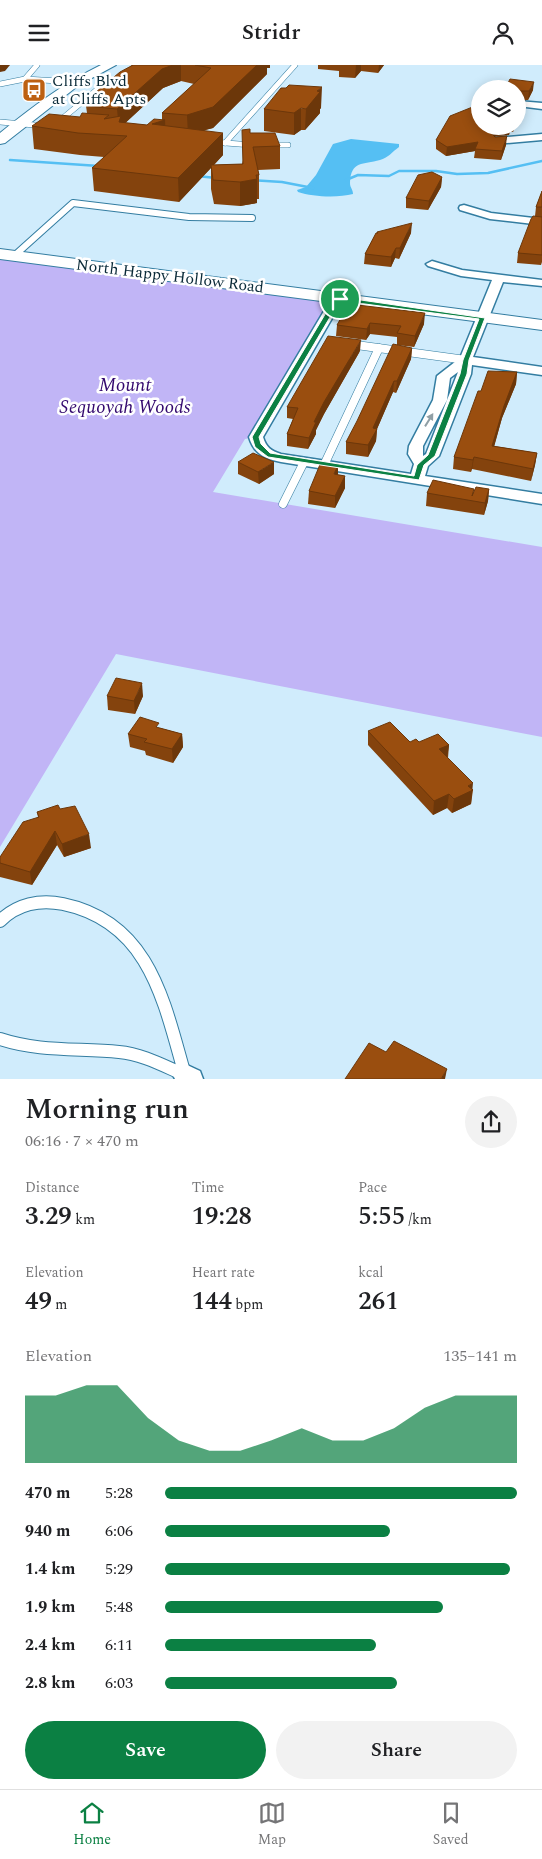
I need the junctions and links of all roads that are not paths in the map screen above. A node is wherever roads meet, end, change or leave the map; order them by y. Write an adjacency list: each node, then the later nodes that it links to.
1 (37, 65): 5 (lane)
2 (89, 65): 7 (street)
3 (110, 65): 8 (street)
4 (295, 65): 21 (lane)
5 (24, 79): 7 (lane); 9 (lane)
6 (115, 80): 15 (lane)
7 (57, 81): 8 (lane); 10 (street)
8 (75, 82): 13 (street)
9 (0, 84)
10 (29, 101)
11 (526, 105): 12 (street)
12 (542, 106)
13 (16, 117): 14 (street); 15 (lane); 18 (street)
14 (0, 122)
15 (52, 126): 16 (lane)
16 (62, 127)
17 (542, 137): 20 (street)
18 (0, 140)
19 (206, 141): 21 (lane)
20 (495, 141)
21 (225, 143): 22 (lane)
22 (288, 145)
23 (464, 208): 25 (street)
24 (252, 218): 26 (lane)
25 (542, 221)
26 (7, 255): 30 (street, North Happy Hollow Road)
27 (432, 264): 28 (street)
28 (499, 278): 29 (street); 31 (street)
29 (542, 283)
30 (340, 299): 31 (street, North Happy Hollow Road); 37 (street)
31 (482, 318): 32 (street, North Happy Hollow Road); 35 (street)
32 (542, 325)
33 (342, 343): 34 (lane)
34 (379, 348): 35 (lane); 38 (lane)
35 (466, 360): 36 (street); 39 (street)
36 (542, 371)
37 (304, 462): 38 (street); 41 (lane)
38 (324, 465): 39 (street)
39 (419, 472): 40 (street)
40 (542, 499)
41 (283, 504)
42 (0, 921): 44 (lane)
43 (0, 1039): 44 (lane)
44 (188, 1077)

